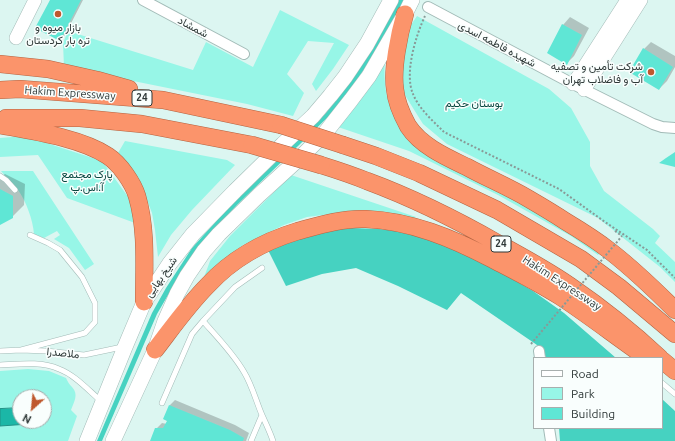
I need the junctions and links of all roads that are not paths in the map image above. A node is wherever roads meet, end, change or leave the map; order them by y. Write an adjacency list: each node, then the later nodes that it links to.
1 (36, 0): 8 (street)
2 (143, 0): 9 (street, شمشاد)
3 (627, 0): 11 (street)
4 (641, 0): 11 (street)
5 (386, 3): 21 (main road, شیخ بهایی)
6 (409, 7): 22 (highway); 29 (main road, شیخ بهایی)
7 (428, 7): 11 (street, شهیده فاطمه اسدی)
8 (16, 38)
9 (244, 54)
10 (0, 64): 13 (highway)
11 (578, 87): 16 (street, شهیده فاطمه اسدی)
12 (0, 90): 13 (highway, Hakim Expressway / 24)
13 (163, 100): 26 (highway, Hakim Expressway / 24, bridge)
14 (0, 118): 32 (highway, Hakim Expressway / 24, bridge)
15 (0, 125): 21 (highway)
16 (675, 128)
17 (0, 176): 18 (lane)
18 (15, 190)
19 (30, 235): 28 (lane)
20 (262, 268): 24 (lane)
21 (144, 302): 27 (main road, شیخ بهایی)
22 (675, 310)
23 (589, 317): 25 (lane); 29 (highway); 31 (highway)
24 (203, 321): 41 (lane); 42 (lane)
25 (603, 333)
26 (675, 334)
27 (125, 347): 28 (lane, ملاصدرا); 40 (main road, شیخ بهایی)
28 (21, 350): 30 (lane, ملاصدرا)
29 (155, 350): 45 (main road, شیخ بهایی)
30 (0, 351)
31 (646, 357)
32 (659, 357)
33 (663, 361): 36 (highway, Hakim Expressway / 24)
34 (0, 365): 40 (lane, ملاصدرا)
35 (663, 369): 37 (highway)
36 (675, 371)
37 (675, 375)
38 (663, 384): 39 (lane)
39 (675, 394)
40 (103, 402): 44 (main road, شیخ بهایی)
41 (162, 403)
42 (262, 415): 46 (lane); 47 (lane)
43 (550, 429): 48 (street)
44 (87, 441)
45 (114, 441)
46 (251, 441)
47 (273, 441)
48 (551, 441)

